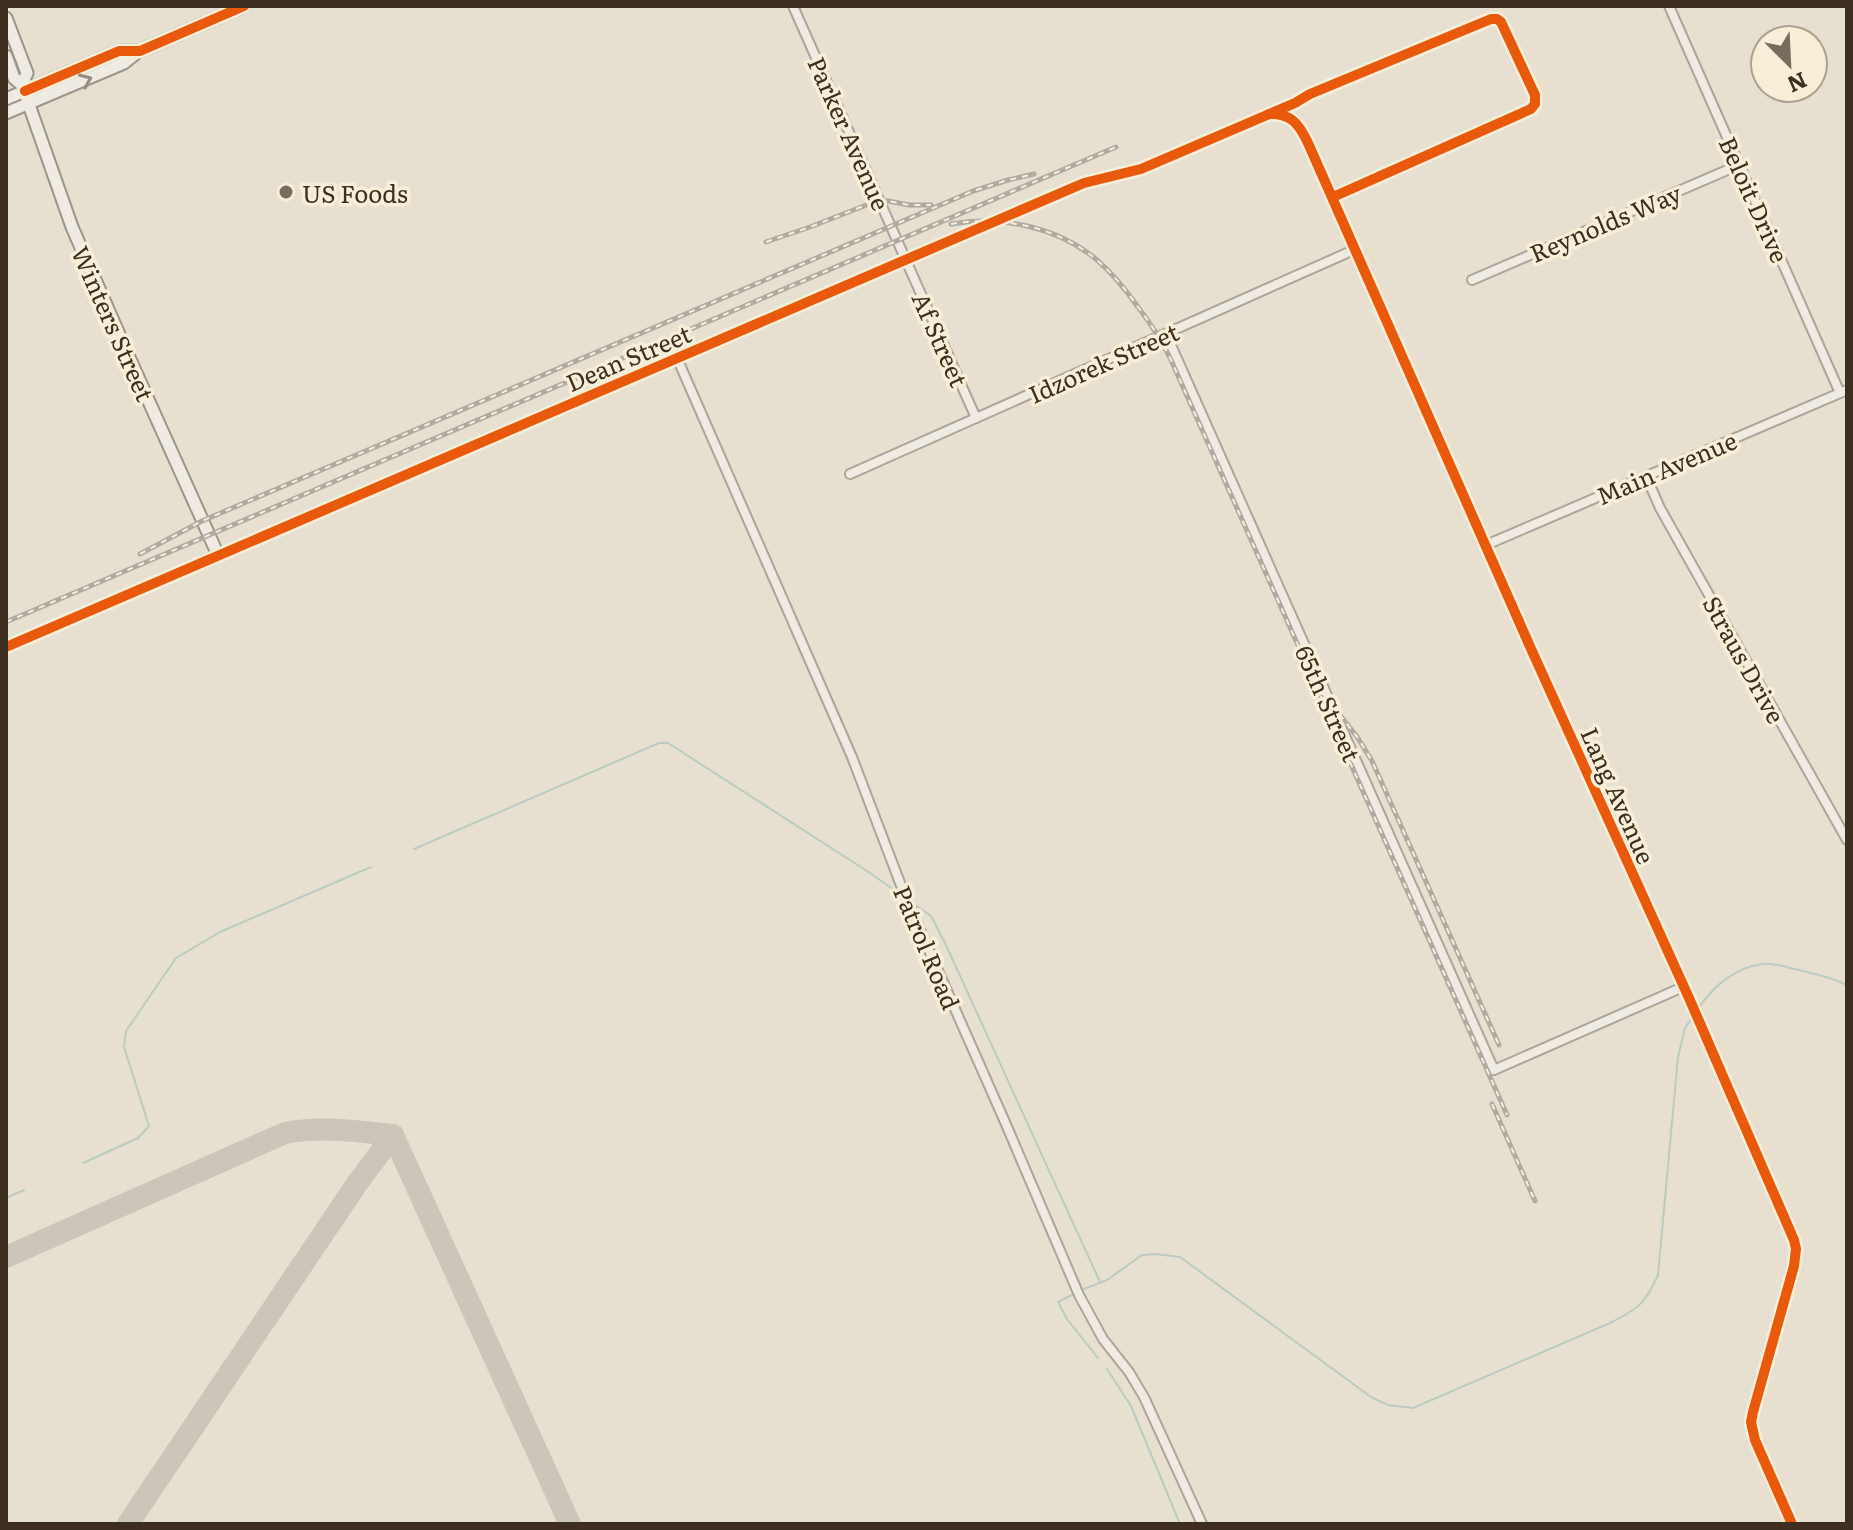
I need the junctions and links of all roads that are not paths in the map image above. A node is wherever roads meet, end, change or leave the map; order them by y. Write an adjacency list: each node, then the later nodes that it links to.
1 (244, 6): 5 (main road)
2 (793, 6): 15 (street, Parker Avenue)
3 (1669, 6): 12 (street, Beloit Drive)
4 (6, 18): 7 (main road, Winters Street)
5 (140, 51): 7 (main road); 9 (main road, one-way to 5)
6 (6, 56): 7 (main road, Winters Street)
7 (24, 88): 8 (main road); 9 (main road, Winters Street)
8 (6, 99)
9 (29, 104): 10 (main road); 24 (main road, Winters Street)
10 (6, 113)
11 (1269, 114): 13 (street, Lang Avenue); 13 (street, Dean Street); 15 (street, Dean Street)
12 (1739, 165): 16 (street, Reynolds Way); 19 (street, Beloit Drive)
13 (1333, 197): 14 (street, Lang Avenue)
14 (1356, 249): 17 (street, Idzorek Street); 23 (street, Lang Avenue)
15 (906, 259): 18 (street, Dean Street); 20 (street, Af Street)
16 (1472, 280)
17 (1166, 334): 20 (street, Idzorek Street); 27 (street, 65th Street)
18 (677, 358): 24 (street, Dean Street); 28 (street, Patrol Road)
19 (1844, 391): 22 (street, Main Avenue)
20 (976, 418): 21 (street, Idzorek Street)
21 (850, 474)
22 (1646, 476): 23 (street, Main Avenue); 26 (street, Straus Drive)
23 (1486, 545): 27 (street, Lang Avenue)
24 (218, 555): 25 (street, Dean Street)
25 (6, 647)
26 (1847, 840)
27 (1683, 987): 29 (street, Lang Avenue)
28 (1202, 1524)
29 (1792, 1524)

